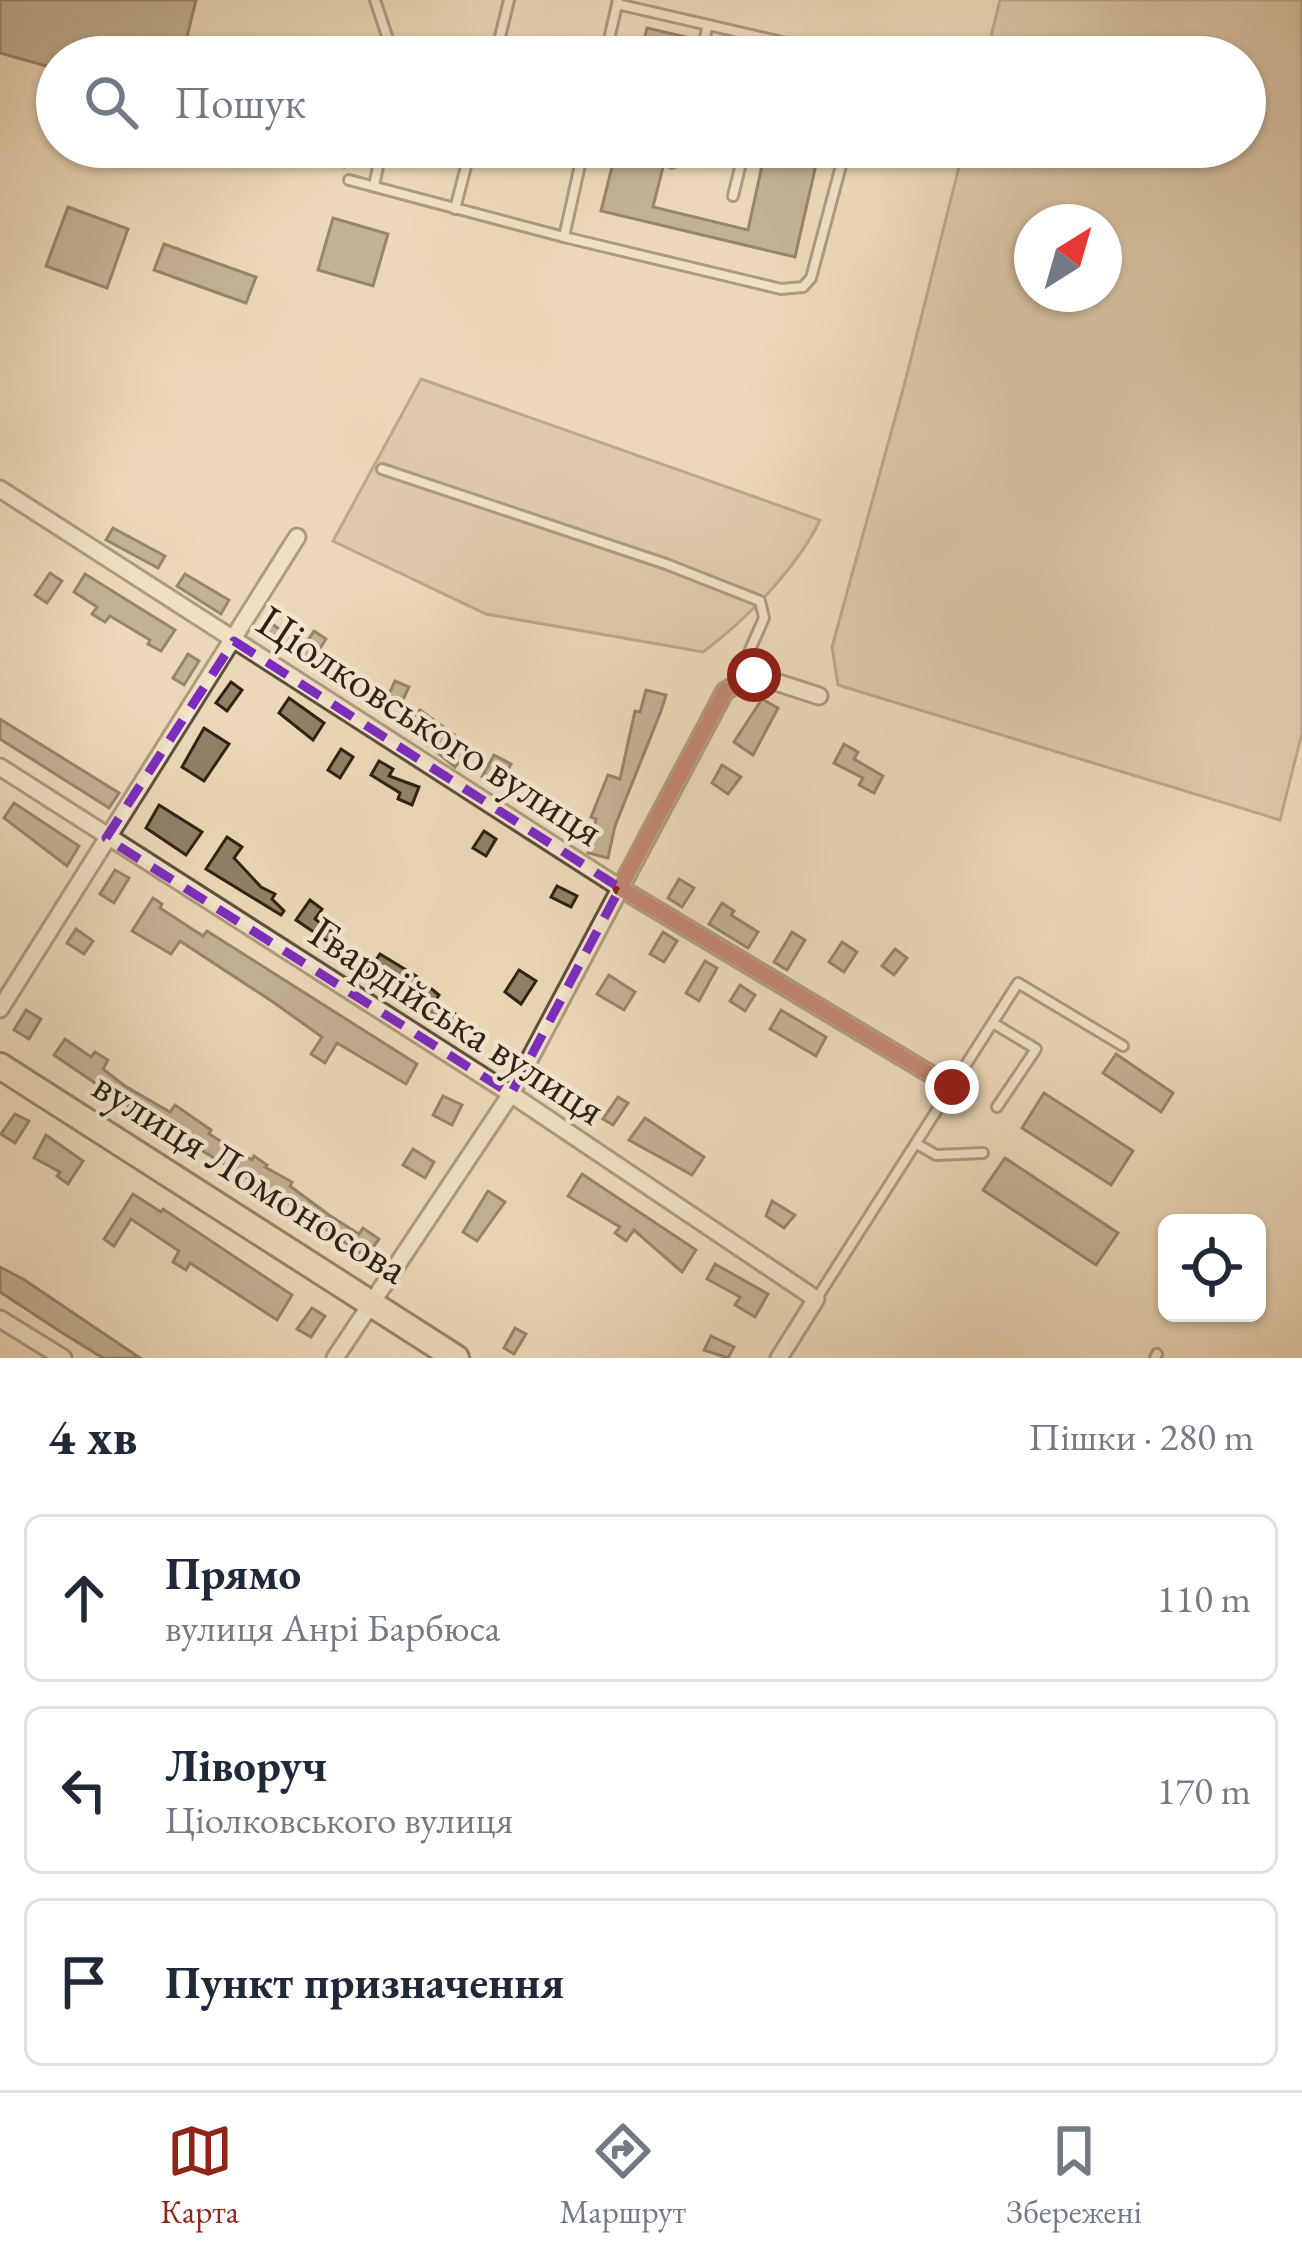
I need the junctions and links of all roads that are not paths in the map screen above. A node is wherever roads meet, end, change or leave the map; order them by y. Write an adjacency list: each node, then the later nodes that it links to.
1 (375, 0): 5 (lane)
2 (509, 0): 6 (lane)
3 (618, 2): 4 (lane); 7 (lane)
4 (708, 26): 8 (lane); 9 (lane)
5 (387, 36)
6 (500, 36)
7 (610, 36)
8 (705, 36)
9 (754, 36)
10 (378, 168): 16 (lane)
11 (466, 168): 18 (lane)
12 (579, 168): 19 (lane)
13 (740, 168): 17 (lane)
14 (840, 168): 19 (lane)
15 (349, 180): 16 (lane)
16 (374, 186): 18 (lane)
17 (733, 196)
18 (455, 210): 19 (lane)
19 (564, 237)
20 (382, 469): 24 (lane)
21 (0, 489): 23 (street, Ціолковського вулиця)
22 (297, 537): 23 (street)
23 (234, 641): 27 (street); 28 (street, Ціолковського вулиця)
24 (734, 686): 25 (street); 28 (street)
25 (819, 696)
26 (0, 767): 27 (street, Гвардійська вулиця)
27 (106, 838): 29 (street); 34 (street, Гвардійська вулиця)
28 (620, 888): 33 (street, Ціолковського вулиця); 34 (street)
29 (0, 1009)
30 (993, 1023): 31 (lane); 33 (lane); 35 (lane)
31 (1123, 1046)
32 (0, 1066): 39 (main road, вулиця Ломоносова)
33 (952, 1087): 36 (lane)
34 (511, 1094): 38 (street, Гвардійська вулиця); 39 (street)
35 (997, 1107)
36 (917, 1144): 37 (lane); 38 (lane)
37 (983, 1153)
38 (816, 1299): 44 (street)
39 (370, 1300): 42 (street); 43 (main road, вулиця Ломоносова)
40 (0, 1319): 41 (street)
41 (63, 1358)
42 (334, 1358)
43 (456, 1358)
44 (779, 1358)

